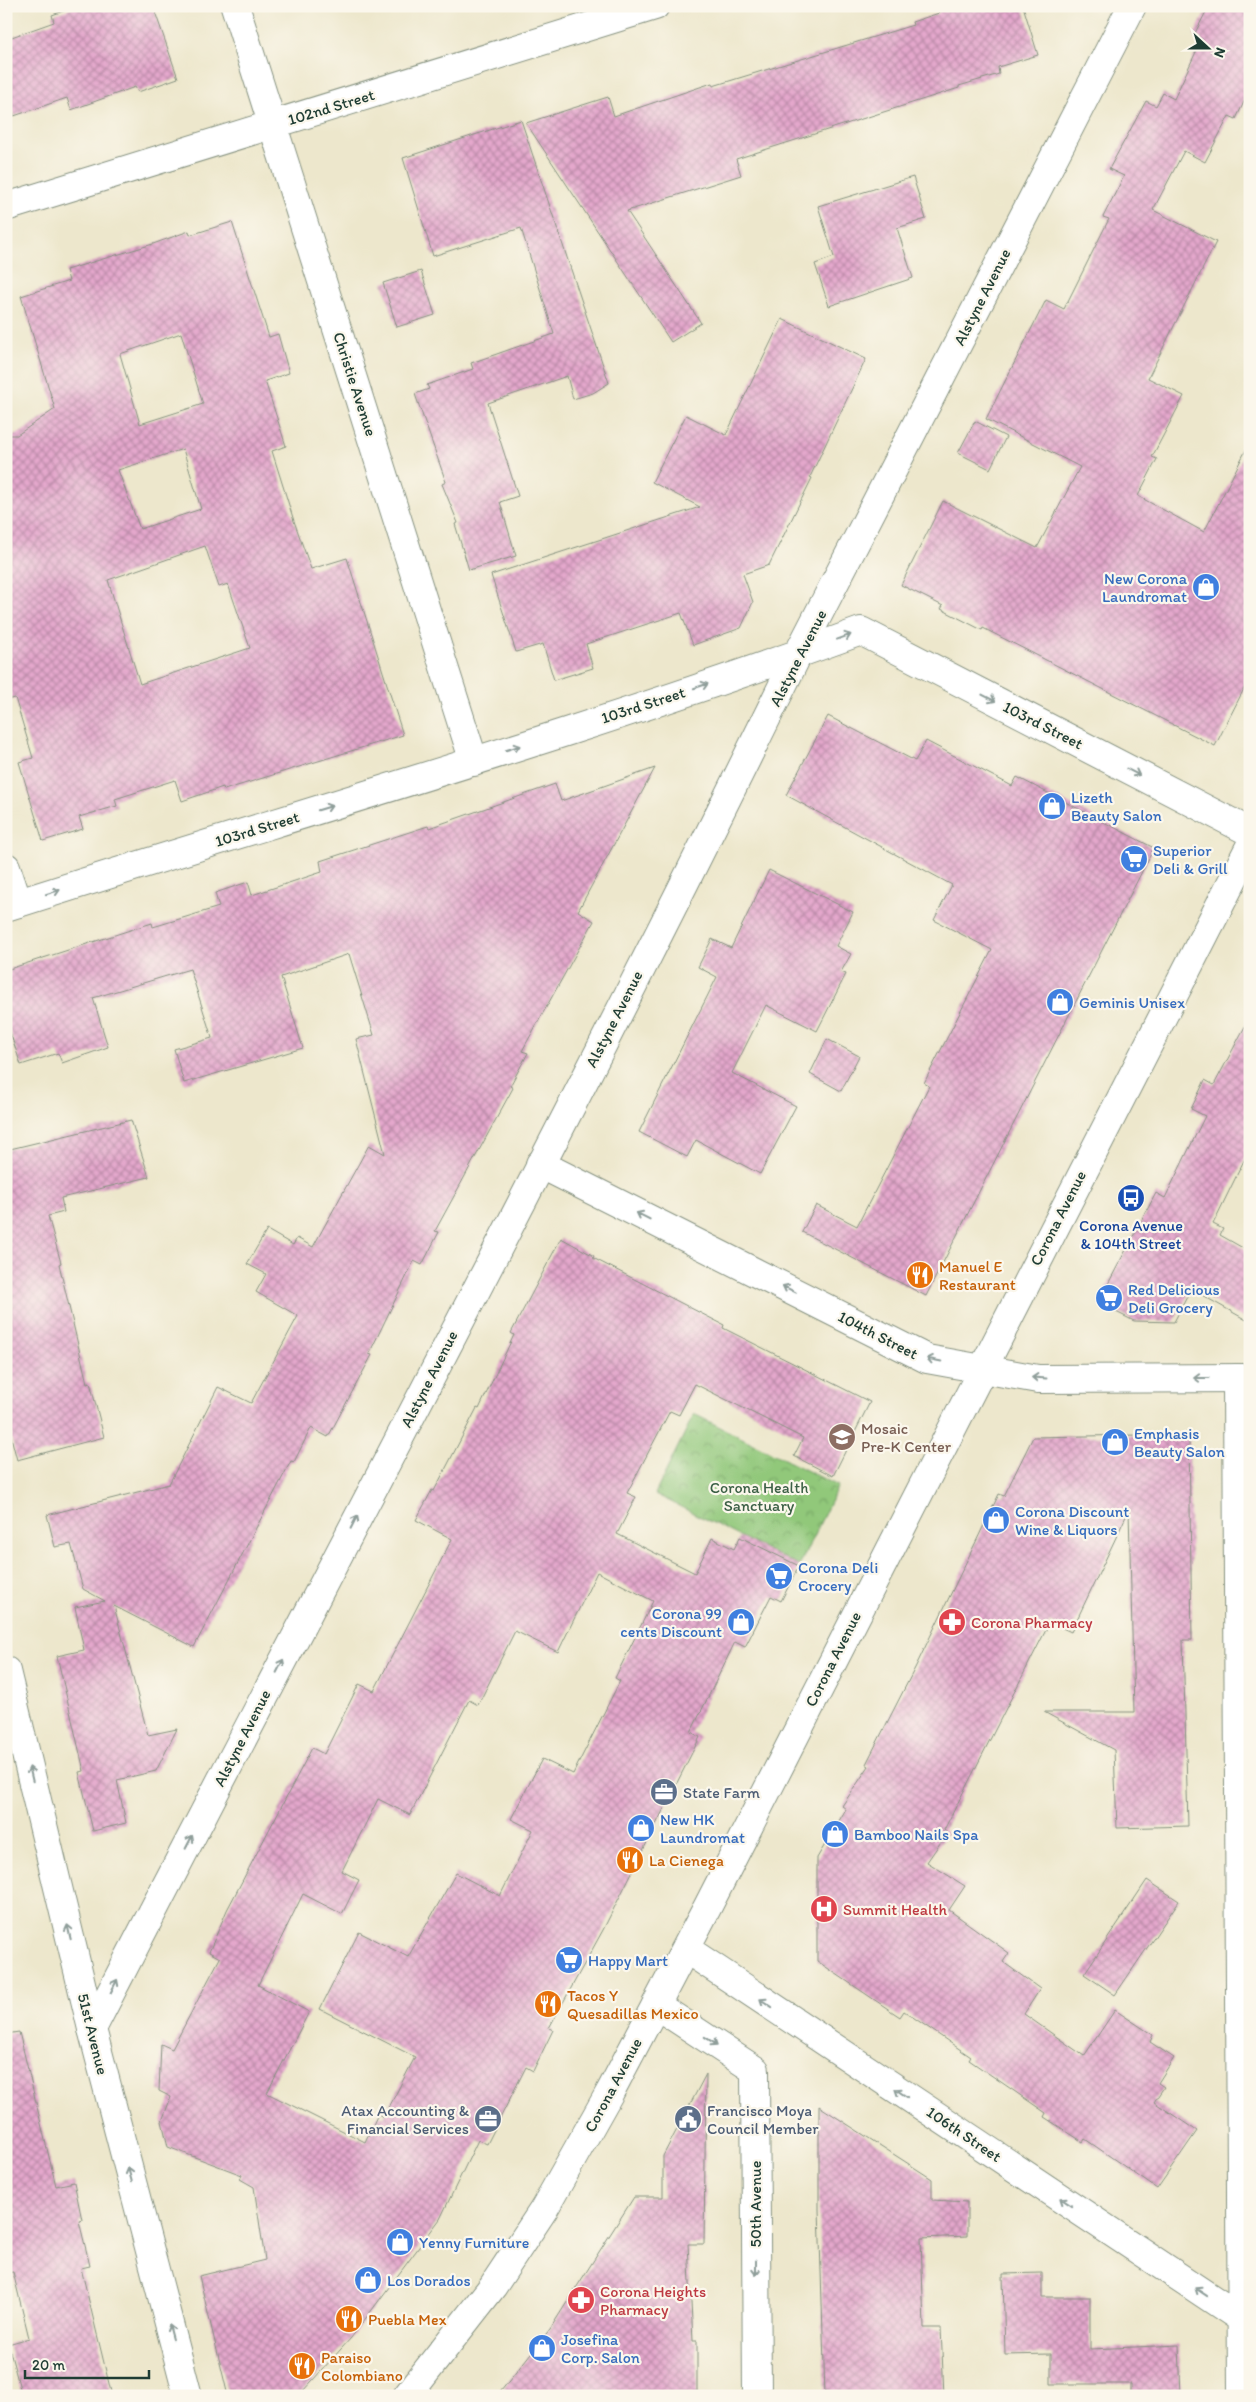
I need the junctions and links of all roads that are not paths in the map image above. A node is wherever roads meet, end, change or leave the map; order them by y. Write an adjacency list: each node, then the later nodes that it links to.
1 (236, 6): 4 (street, Christie Avenue)
2 (655, 6): 4 (street, 102nd Street)
3 (1132, 6): 6 (street, Alstyne Avenue)
4 (273, 125): 5 (street, 102nd Street); 7 (street, Christie Avenue)
5 (6, 207)
6 (798, 654): 7 (street, 103rd Street, one-way to 6); 8 (street, 103rd Street, one-way to 8); 12 (street, Alstyne Avenue)
7 (474, 762): 11 (street, 103rd Street, one-way to 7)
8 (1250, 832)
9 (1250, 846): 13 (street, Corona Avenue)
10 (6, 867): 11 (street)
11 (12, 905)
12 (540, 1164): 13 (street, 104th Street, one-way to 12); 18 (street, Alstyne Avenue, one-way to 12)
13 (982, 1369): 14 (street, 104th Street, one-way to 13); 16 (street, Corona Avenue)
14 (1244, 1378): 19 (street)
15 (6, 1670): 18 (street, 51st Avenue, one-way to 15)
16 (686, 1949): 17 (street, Corona Avenue); 19 (street, 106th Street, one-way to 16)
17 (656, 2005): 21 (street, Corona Avenue); 22 (street, 50th Avenue, one-way to 22)
18 (92, 2029): 20 (street, 51st Avenue, one-way to 18)
19 (1242, 2319): 23 (street)
20 (188, 2396)
21 (407, 2396)
22 (757, 2396)
23 (1242, 2396)

